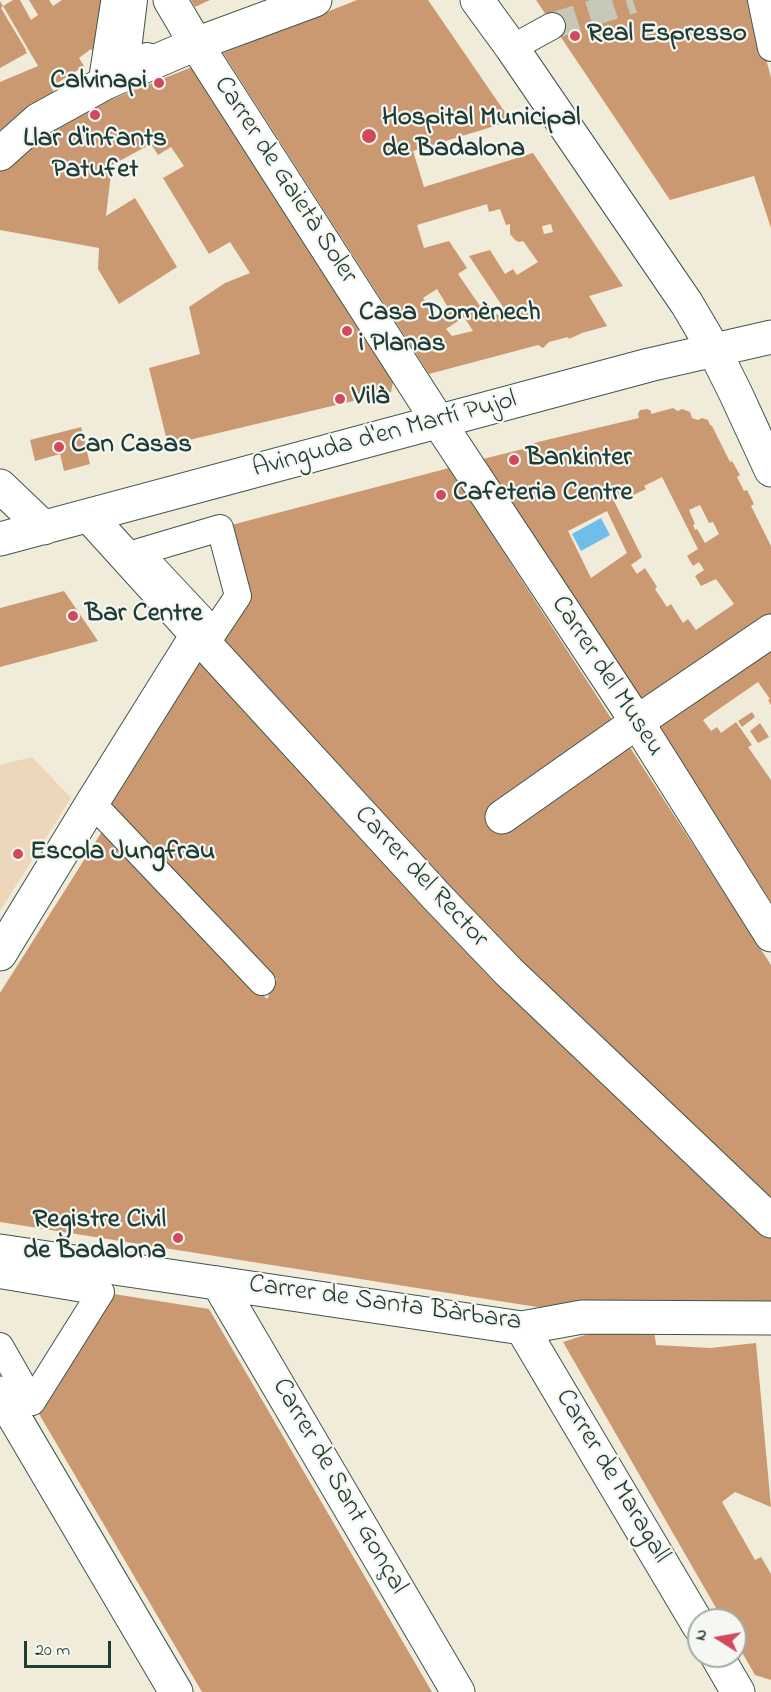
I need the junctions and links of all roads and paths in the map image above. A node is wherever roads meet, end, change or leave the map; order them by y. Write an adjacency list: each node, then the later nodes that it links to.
1 (118, 0): 12 (street)
2 (134, 0): 3 (street)
3 (156, 0)
4 (170, 0): 9 (street, Carrer de Gaietà Soler)
5 (315, 0): 9 (street)
6 (477, 0): 10 (street)
7 (761, 0): 11 (street)
8 (552, 26): 10 (street)
9 (196, 44): 12 (street); 16 (street, Carrer de Gaietà Soler)
10 (512, 48): 15 (street)
11 (771, 48)
12 (105, 83): 13 (street)
13 (0, 154)
14 (771, 337): 15 (street, Avinguda d'en Martí Pujol)
15 (714, 350): 16 (street, Avinguda d'en Martí Pujol); 17 (street)
16 (438, 421): 19 (street, Avinguda d'en Martí Pujol); 24 (street, Carrer del Museu)
17 (771, 470)
18 (0, 486): 20 (street)
19 (89, 516): 20 (street, Avinguda d'en Martí Pujol); 23 (street, Carrer del Rector)
20 (44, 528): 21 (street, Avinguda d'en Martí Pujol)
21 (0, 539)
22 (771, 631): 24 (street)
23 (197, 635): 25 (street); 30 (street, Carrer del Rector)
24 (637, 722): 26 (street); 27 (street, Carrer del Museu)
25 (92, 803): 28 (street); 29 (street)
26 (502, 817)
27 (771, 935)
28 (0, 954)
29 (262, 982)
30 (771, 1221)
31 (0, 1251): 33 (street, Carrer de Santa Bàrbara)
32 (0, 1275): 36 (street)
33 (218, 1283): 35 (street, Carrer de Santa Bàrbara); 41 (street, Carrer de Sant Gonçal)
34 (771, 1318): 35 (street, Carrer de Santa Bàrbara)
35 (522, 1328): 38 (street, Carrer de Maragall)
36 (0, 1346)
37 (0, 1393): 40 (street)
38 (688, 1608)
39 (724, 1668): 42 (street)
40 (176, 1692)
41 (459, 1692)
42 (738, 1692)

